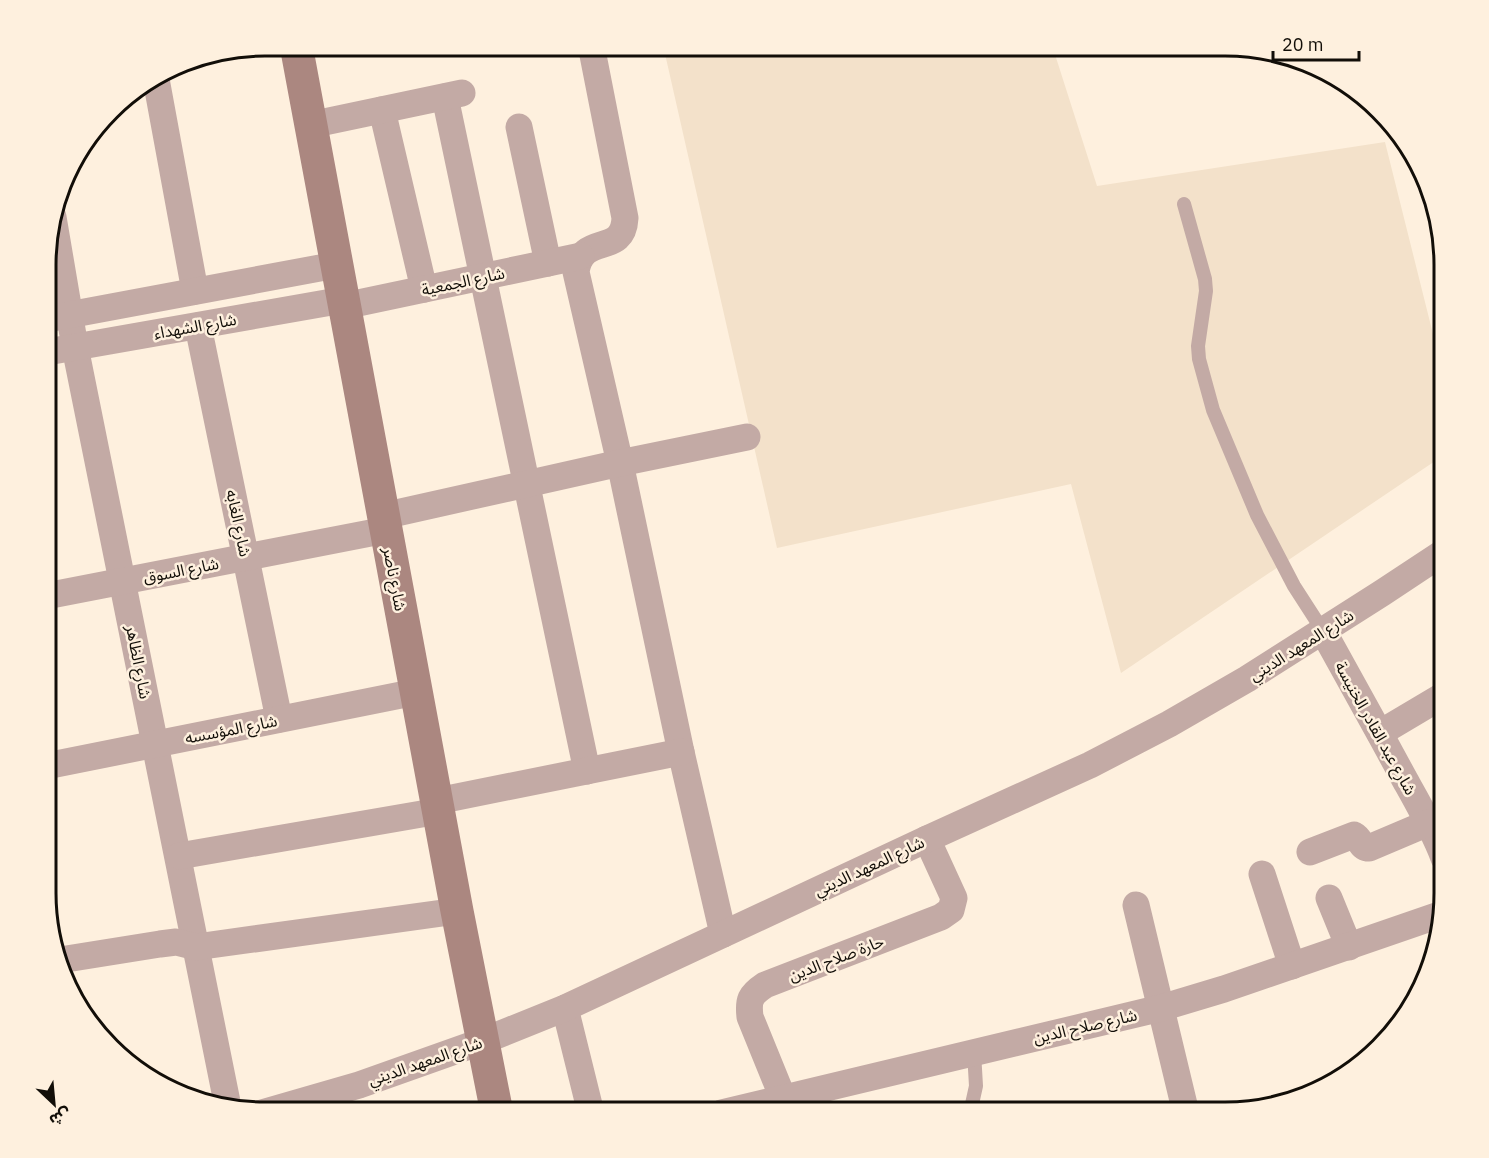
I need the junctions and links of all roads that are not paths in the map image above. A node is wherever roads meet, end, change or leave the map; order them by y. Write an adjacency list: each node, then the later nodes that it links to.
1 (303, 56): 5 (street, شارع ناصر)
2 (593, 56): 8 (street, شارع الجمعية)
3 (157, 86): 14 (street)
4 (382, 110): 5 (street); 12 (street); 13 (street)
5 (310, 125): 10 (street, شارع ناصر)
6 (519, 128): 9 (street)
7 (1184, 204): 28 (lane)
8 (581, 256): 9 (street, شارع الجمعية); 21 (street)
9 (548, 263): 12 (street, شارع الجمعية)
10 (336, 265): 14 (street, شارع الشهداء); 15 (street, شارع ناصر)
11 (56, 267): 16 (street, شارع الظاهر)
12 (483, 277): 13 (street, شارع الجمعية); 22 (street)
13 (424, 289): 15 (street, شارع الجمعية)
14 (195, 291): 16 (street, شارع الشهداء)
15 (343, 303): 17 (street, شارع الشهداء); 23 (street, شارع ناصر)
16 (58, 317): 18 (street, شارع الظاهر)
17 (198, 326): 18 (street, شارع الشهداء); 24 (street, شارع الغابه)
18 (75, 347): 19 (street, شارع الشهداء); 26 (street, شارع الظاهر)
19 (56, 350)
20 (747, 436): 21 (street, شارع السوق)
21 (620, 463): 22 (street, شارع السوق); 34 (street)
22 (527, 484): 23 (street, شارع السوق); 36 (street)
23 (384, 523): 24 (street, شارع السوق); 29 (street, شارع ناصر)
24 (246, 557): 26 (street, شارع السوق); 31 (street, شارع الغابه)
25 (1434, 561): 28 (street, شارع المعهد الديني)
26 (123, 581): 27 (street, شارع السوق); 33 (street, شارع الظاهر)
27 (56, 594)
28 (1323, 631): 32 (street, شارع عبد القادر الخنيسة); 40 (street, شارع المعهد الديني)
29 (416, 692): 31 (street, شارع المؤسسه); 37 (street, شارع ناصر)
30 (1433, 701): 32 (street)
31 (279, 719): 33 (street, شارع المؤسسه)
32 (1380, 733): 38 (street, شارع عبد القادر الخنيسة)
33 (156, 744): 35 (street, شارع المؤسسه); 42 (street, شارع الظاهر)
34 (681, 752): 36 (street); 48 (street)
35 (56, 764)
36 (587, 771): 37 (street)
37 (438, 806): 42 (street); 46 (street, شارع ناصر)
38 (1428, 823): 39 (street, شارع عبد القادر الخنيسة); 41 (street)
39 (1433, 834)
40 (927, 839): 48 (street, شارع المعهد الديني); 58 (street, حارة صلاح الدين)
41 (1310, 852)
42 (179, 856): 49 (street, شارع الظاهر)
43 (1262, 874): 52 (street)
44 (1329, 898): 50 (street)
45 (1136, 905): 54 (street)
46 (457, 911): 49 (street); 55 (street, شارع ناصر)
47 (1432, 917): 50 (street, شارع صلاح الدين)
48 (723, 934): 53 (street, شارع المعهد الديني)
49 (196, 947): 51 (street); 57 (street, شارع الظاهر)
50 (1348, 947): 52 (street, شارع صلاح الدين)
51 (67, 959)
52 (1292, 966): 54 (street, شارع صلاح الدين)
53 (565, 1008): 55 (street, شارع المعهد الديني); 61 (street)
54 (1161, 1008): 56 (street, شارع صلاح الدين); 64 (street)
55 (483, 1041): 59 (street, شارع المعهد الديني); 60 (street, شارع ناصر)
56 (974, 1052): 58 (street, شارع صلاح الدين); 63 (lane)
57 (226, 1098)
58 (783, 1098): 62 (street, شارع صلاح الدين)
59 (300, 1102)
60 (495, 1102)
61 (588, 1102)
62 (767, 1102)
63 (972, 1102)
64 (1183, 1102)

